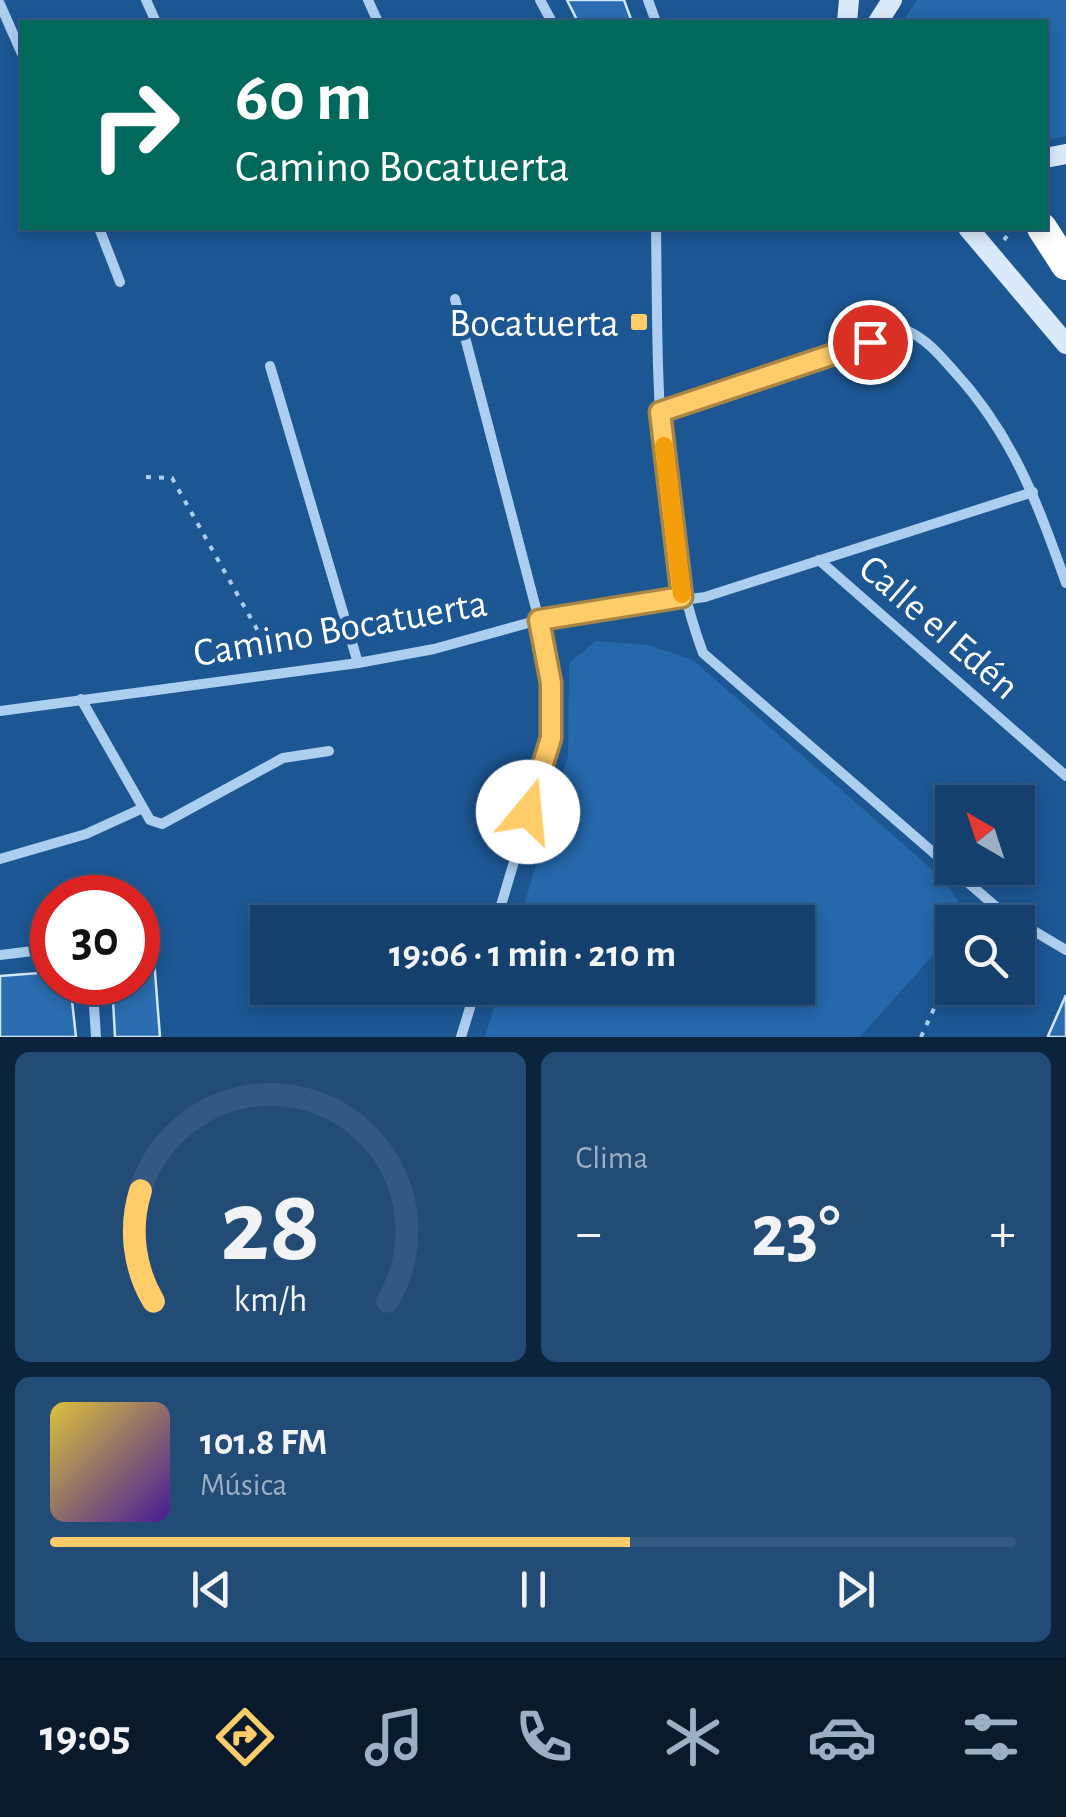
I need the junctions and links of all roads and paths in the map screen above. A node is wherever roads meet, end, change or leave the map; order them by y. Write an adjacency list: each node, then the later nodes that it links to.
1 (0, 4): 2 (street)
2 (20, 49)
3 (100, 230): 8 (street)
4 (656, 230): 12 (street)
5 (970, 230): 10 (street)
6 (1043, 230): 7 (highway)
7 (1066, 265)
8 (120, 282)
9 (455, 299): 18 (street)
10 (1066, 344)
11 (270, 366): 19 (street)
12 (660, 412): 14 (street); 17 (street)
13 (146, 476): 20 (path)
14 (1033, 492): 15 (street, Camino Bocatuerta); 16 (street)
15 (819, 560): 17 (street, Camino Bocatuerta); 24 (street, Calle el Edén)
16 (1066, 583)
17 (682, 597): 18 (street, Camino Bocatuerta); 28 (street)
18 (539, 620): 19 (street, Camino Bocatuerta); 27 (street)
19 (358, 663): 20 (street, Camino Bocatuerta)
20 (282, 673): 21 (street, Camino Bocatuerta)
21 (80, 699): 22 (street, Camino Bocatuerta); 25 (street)
22 (0, 711)
23 (329, 750): 25 (street)
24 (1066, 776)
25 (143, 808): 26 (street)
26 (0, 859)
27 (501, 905)
28 (1066, 950)
29 (30, 951): 30 (street)
30 (0, 955)
31 (93, 1005): 34 (street)
32 (471, 1005): 35 (street)
33 (936, 1005): 36 (path)
34 (96, 1037)
35 (461, 1037)
36 (921, 1037)

